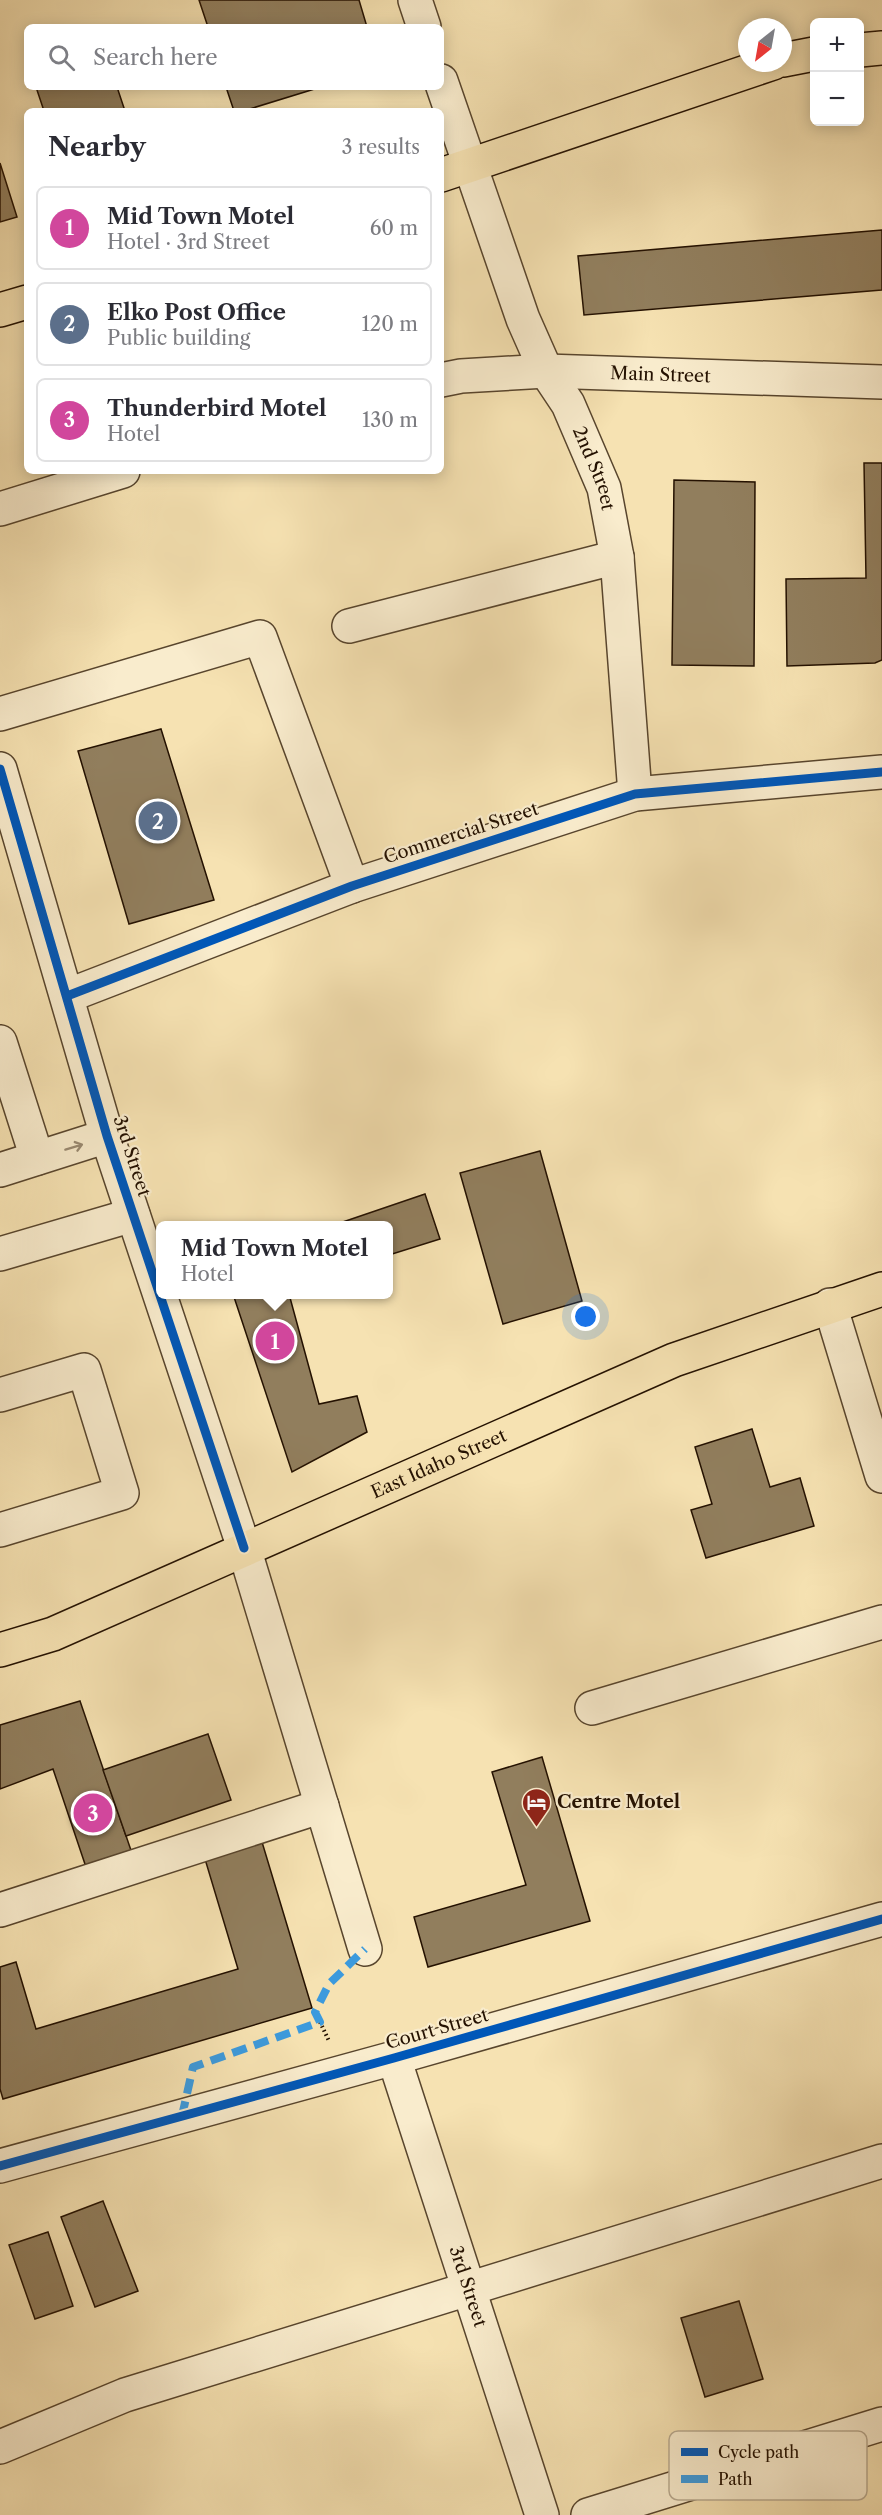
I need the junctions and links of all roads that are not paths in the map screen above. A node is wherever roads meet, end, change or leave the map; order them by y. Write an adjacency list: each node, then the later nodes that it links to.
1 (415, 0): 2 (street)
2 (423, 24)
3 (882, 48): 4 (main road)
4 (864, 50)
5 (810, 55): 6 (main road)
6 (792, 58)
7 (746, 72): 9 (main road)
8 (442, 90): 9 (street, 2nd Street)
9 (455, 170): 12 (street, 2nd Street)
10 (24, 303): 11 (main road)
11 (0, 310)
12 (546, 371): 13 (street, Main Street); 14 (street, Main Street); 17 (street, 2nd Street)
13 (444, 379)
14 (882, 382)
15 (113, 474): 16 (street)
16 (0, 509)
17 (617, 557): 18 (street); 22 (street, 2nd Street)
18 (348, 626)
19 (0, 714): 24 (street)
20 (0, 769): 23 (street, 3rd Street)
21 (882, 772): 22 (street, Commercial Street)
22 (635, 794): 24 (street, Commercial Street)
23 (6, 814): 25 (street, 3rd Street)
24 (352, 886): 25 (street, Commercial Street)
25 (67, 996): 27 (street, 3rd Street)
26 (0, 1042): 28 (street)
27 (107, 1136): 28 (street, one-way to 27); 30 (street, 3rd Street)
28 (37, 1158): 29 (street)
29 (0, 1170)
30 (133, 1215): 31 (street); 32 (street, 3rd Street)
31 (0, 1254)
32 (156, 1284)
33 (882, 1289): 35 (main road, East Idaho Street)
34 (161, 1299): 39 (street, 3rd Street)
35 (830, 1305): 37 (street); 39 (main road, East Idaho Street)
36 (0, 1395): 38 (street)
37 (882, 1476)
38 (0, 1530)
39 (244, 1548): 41 (main road, East Idaho Street); 43 (street, 3rd Street)
40 (882, 1622): 42 (street)
41 (0, 1650)
42 (592, 1708)
43 (322, 1806): 44 (street); 46 (street, 3rd Street)
44 (0, 1910)
45 (882, 1919): 47 (street, Court Street)
46 (365, 1949)
47 (394, 2058): 49 (street, Court Street); 50 (street, 3rd Street)
48 (882, 2161): 50 (street)
49 (0, 2166)
50 (469, 2289): 53 (street); 55 (street, 3rd Street)
51 (882, 2424): 52 (street)
52 (859, 2431)
53 (0, 2447)
54 (669, 2490): 56 (street)
55 (542, 2515)
56 (588, 2515)

